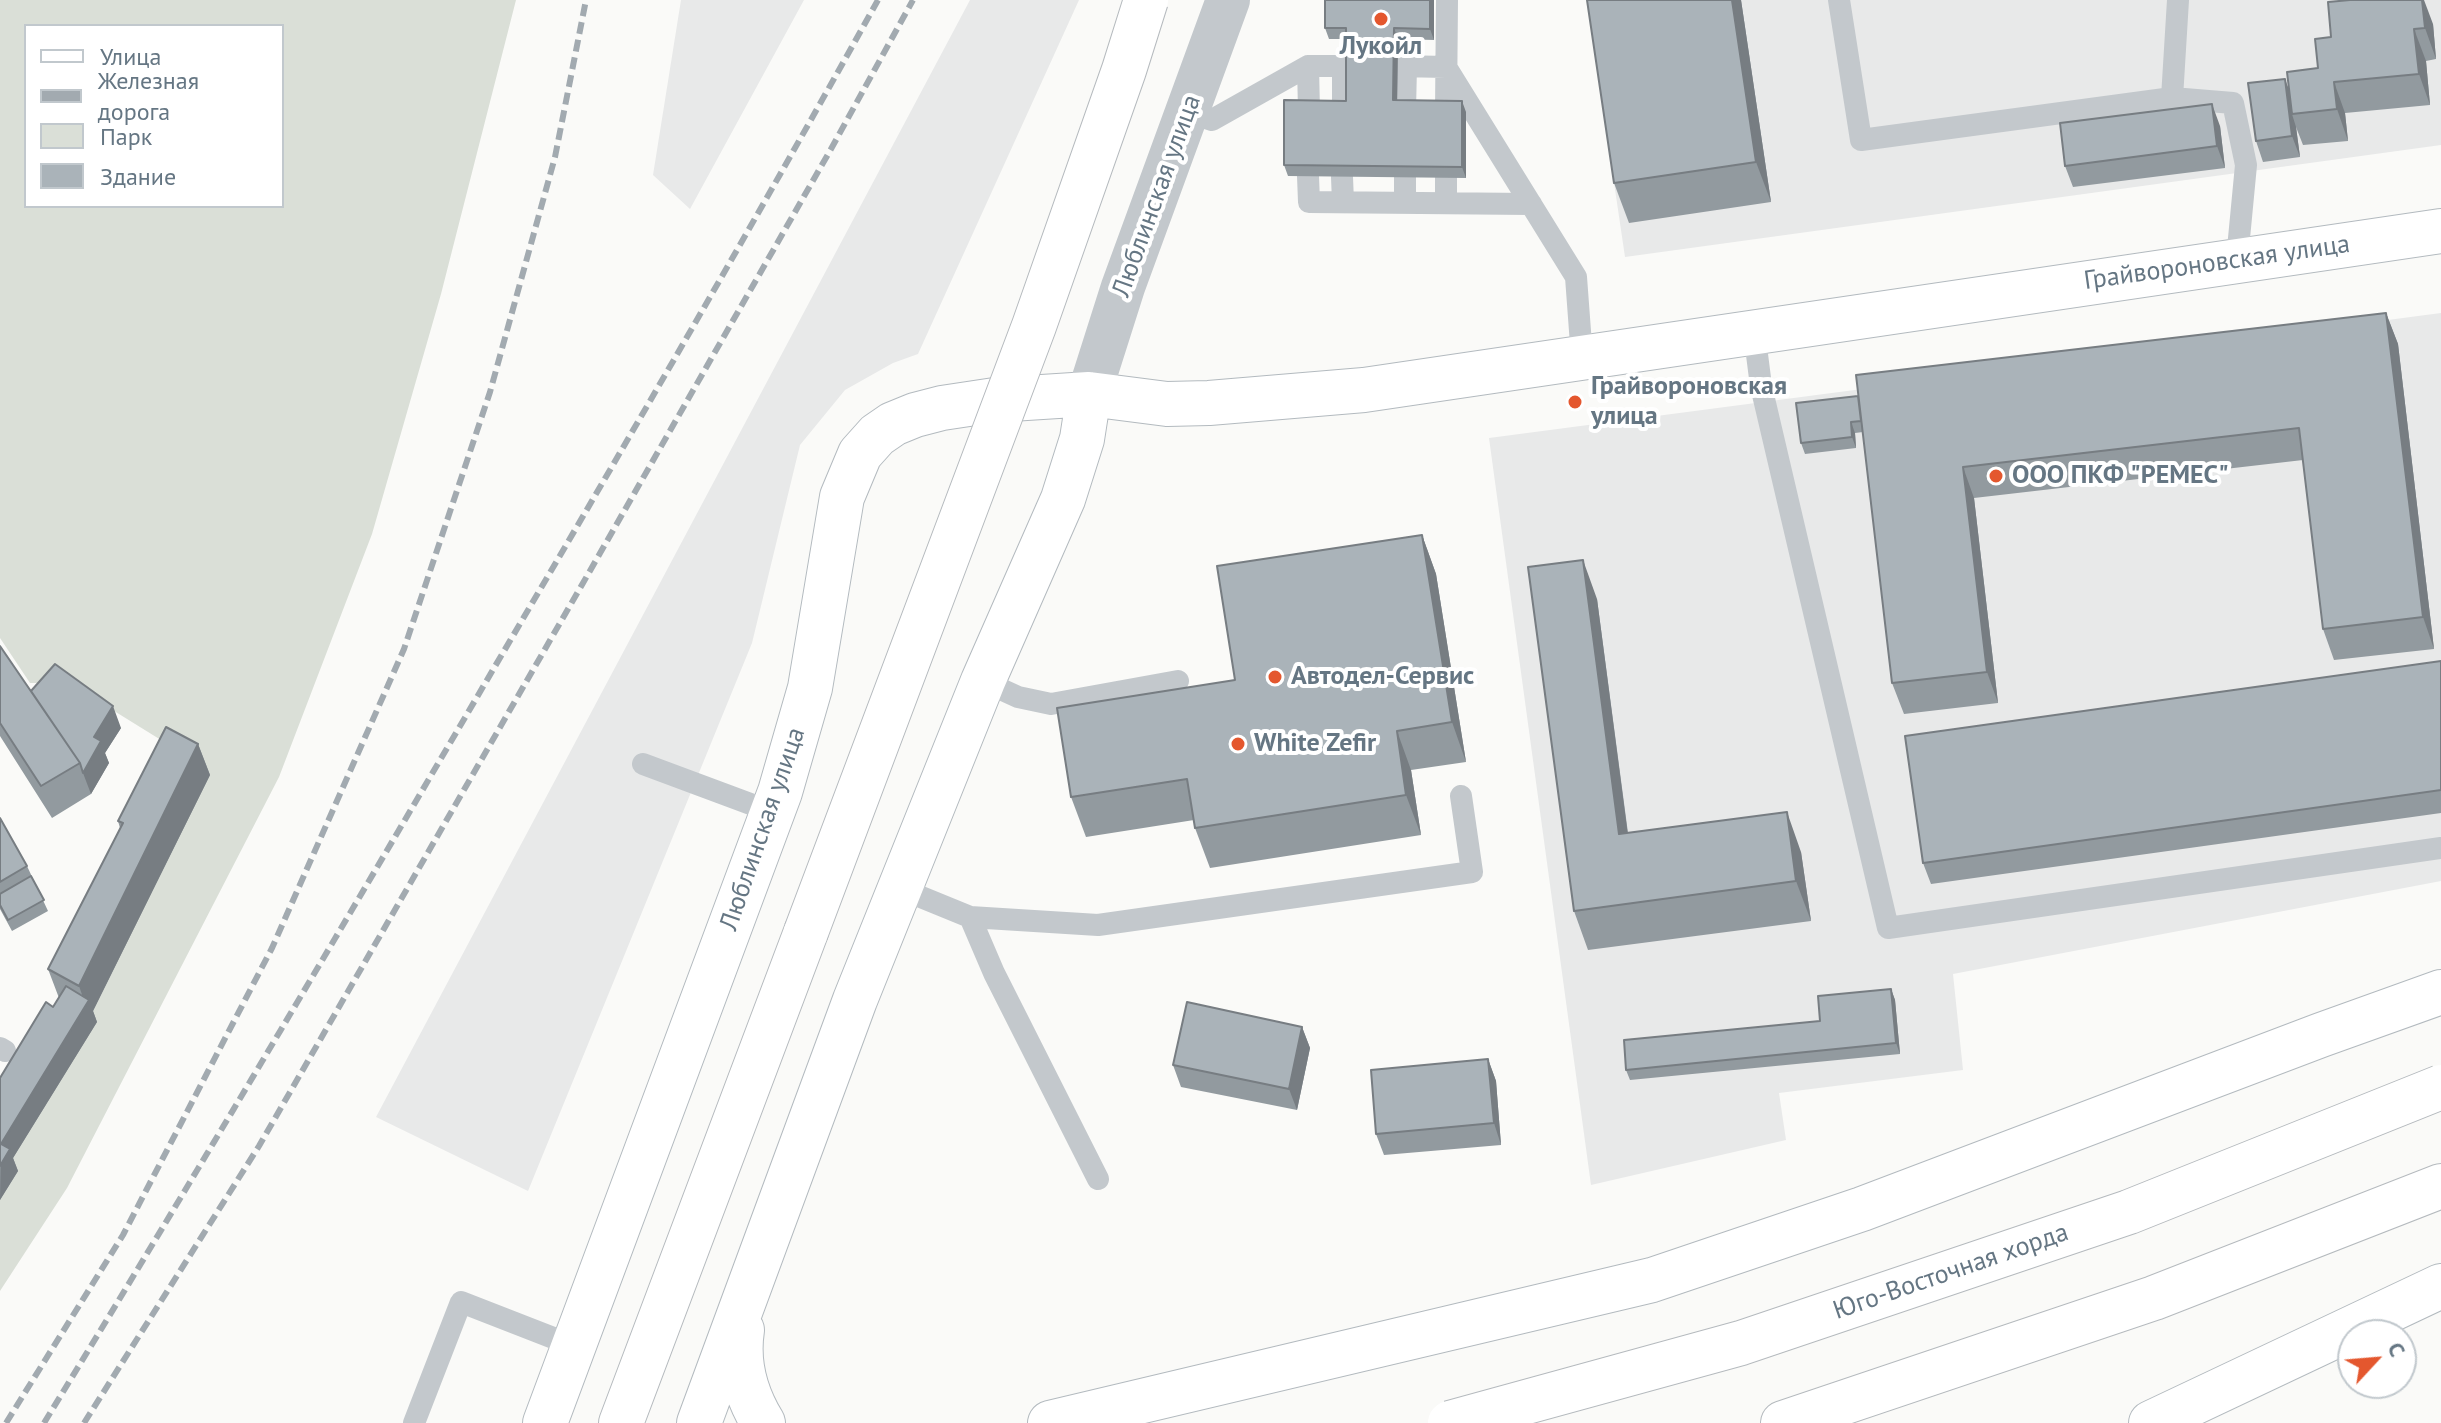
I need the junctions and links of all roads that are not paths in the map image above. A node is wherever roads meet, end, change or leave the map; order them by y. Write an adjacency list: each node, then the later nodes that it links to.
1 (1146, 0): 44 (main road, bridge)
2 (1228, 0): 12 (street, Люблинская улица)
3 (1447, 0): 7 (lane)
4 (1839, 0): 8 (lane)
5 (2178, 0): 8 (lane)
6 (1308, 66): 9 (lane); 12 (lane); 13 (lane)
7 (1446, 67): 10 (lane); 11 (lane); 21 (lane)
8 (2172, 98): 23 (lane)
9 (1309, 111)
10 (1405, 111)
11 (1446, 111)
12 (1188, 112): 26 (street, Люблинская улица)
13 (1343, 112)
14 (1308, 176): 18 (lane)
15 (1342, 177): 18 (lane)
16 (1405, 177): 19 (lane)
17 (1446, 178): 20 (lane)
18 (1343, 202): 19 (lane)
19 (1405, 203): 20 (lane)
20 (1446, 203): 21 (lane)
21 (1531, 204): 25 (lane)
22 (2441, 231): 23 (main road, Грайвороновская улица)
23 (2237, 259): 24 (main road, Грайвороновская улица)
24 (1754, 331): 25 (main road, Грайвороновская улица); 32 (lane)
25 (1582, 358): 26 (main road, Грайвороновская улица)
26 (1089, 394): 27 (main road, Люблинская улица); 31 (main road, Люблинская улица)
27 (983, 681): 28 (lane); 33 (main road, Люблинская улица)
28 (1178, 681)
29 (643, 764): 31 (lane)
30 (1461, 796): 34 (lane)
31 (772, 812): 41 (main road, Люблинская улица)
32 (2441, 848)
33 (899, 888): 34 (lane); 40 (main road, Люблинская улица)
34 (970, 917): 37 (lane)
35 (2441, 992): 47 (main road)
36 (2441, 1087): 48 (main road, Юго-Восточная хорда, bridge)
37 (1098, 1179)
38 (2441, 1186): 49 (main road)
39 (2441, 1286): 50 (main road)
40 (748, 1293): 45 (main road); 46 (main road)
41 (574, 1346): 42 (lane); 43 (main road, Люблинская улица)
42 (414, 1423)
43 (545, 1423)
44 (621, 1423)
45 (699, 1423)
46 (763, 1423)
47 (1050, 1423)
48 (1450, 1423)
49 (1783, 1423)
50 (2151, 1423)

